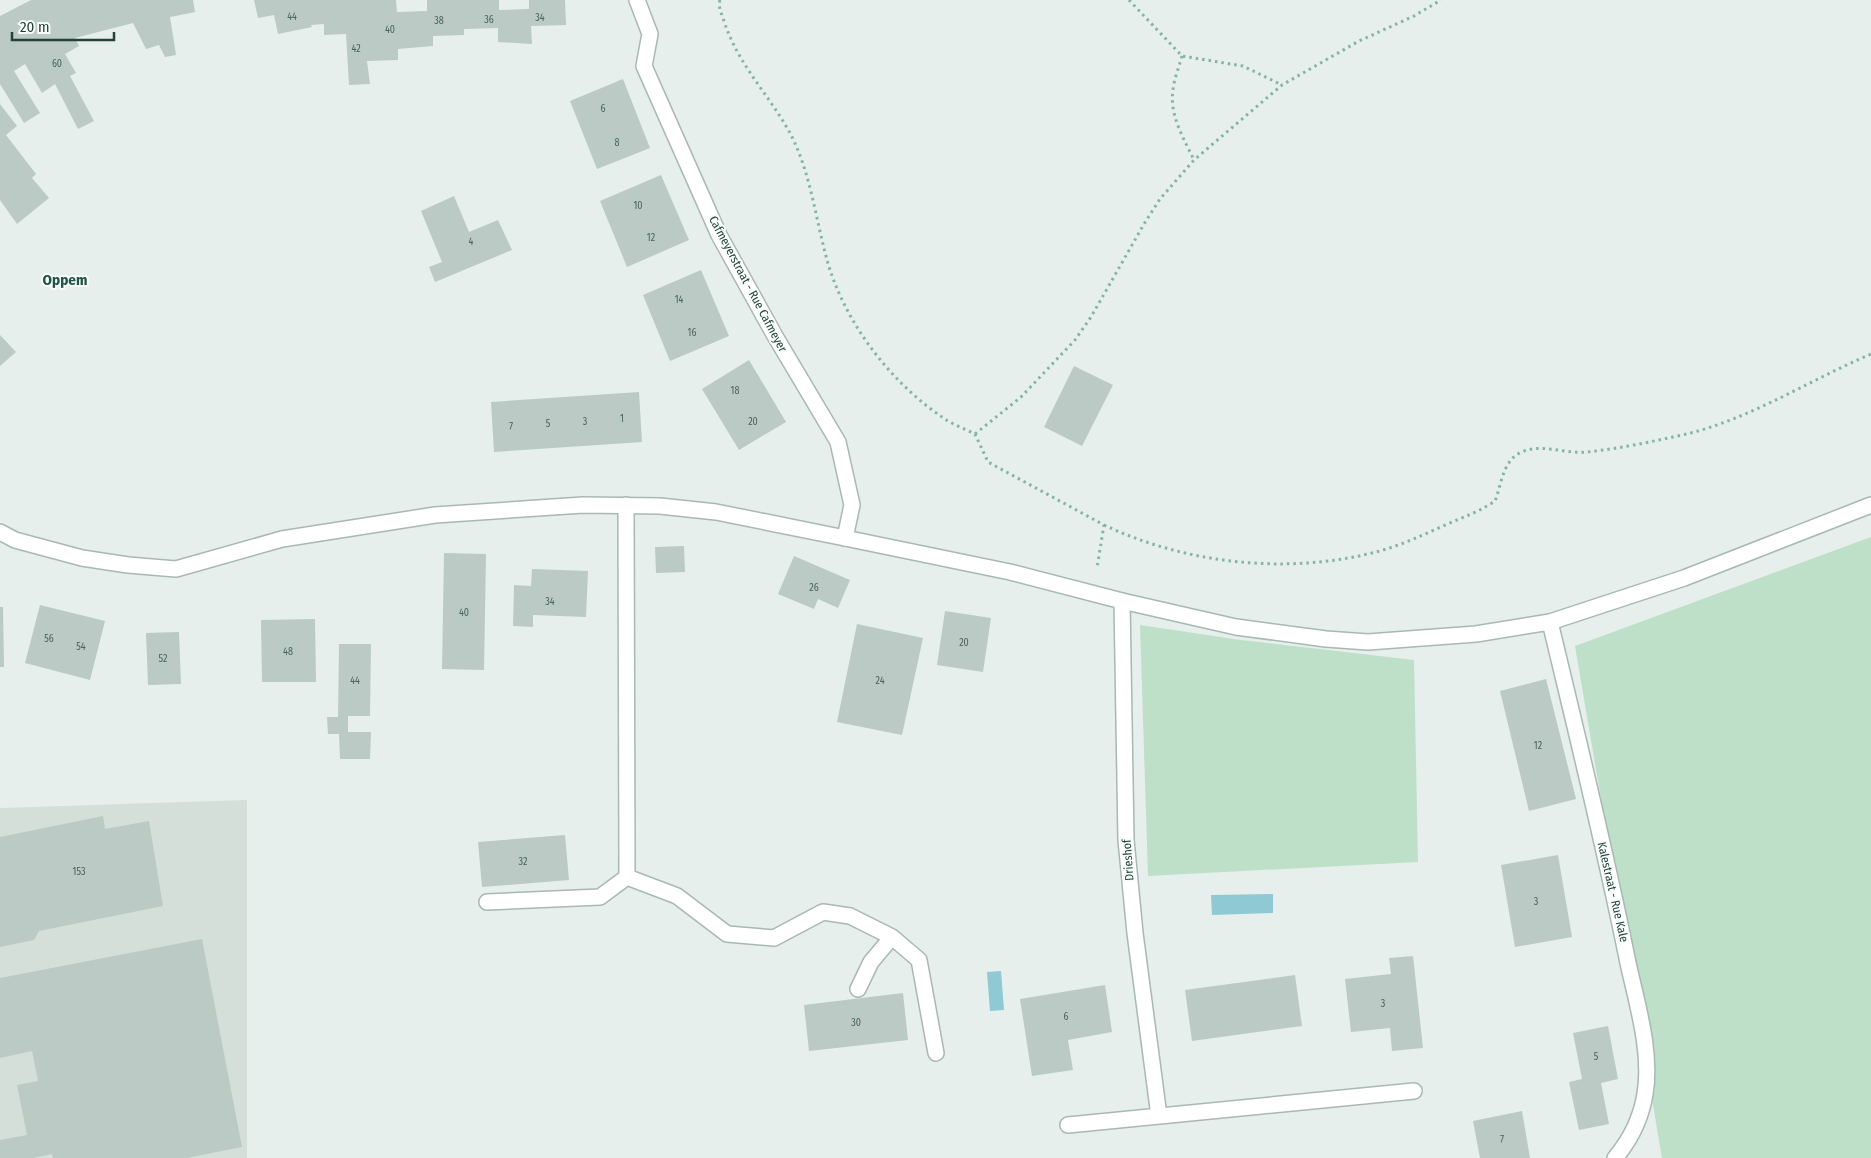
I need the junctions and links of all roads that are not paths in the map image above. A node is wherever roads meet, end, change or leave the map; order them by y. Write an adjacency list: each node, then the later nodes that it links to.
1 (637, 0): 5 (street, Cafmeyerstraat - Rue Cafmeyer)
2 (626, 505): 4 (street); 5 (street); 8 (street)
3 (1871, 505): 7 (street)
4 (0, 532)
5 (846, 538): 6 (street)
6 (1122, 602): 7 (street); 14 (street, Drieshof)
7 (1550, 622): 16 (street, Kalestraat - Rue Kale)
8 (627, 877): 9 (street); 10 (street)
9 (487, 902)
10 (892, 937): 11 (street); 12 (street)
11 (858, 989)
12 (936, 1053)
13 (1414, 1091): 14 (street)
14 (1159, 1116): 15 (street)
15 (1068, 1125)
16 (1615, 1158)

